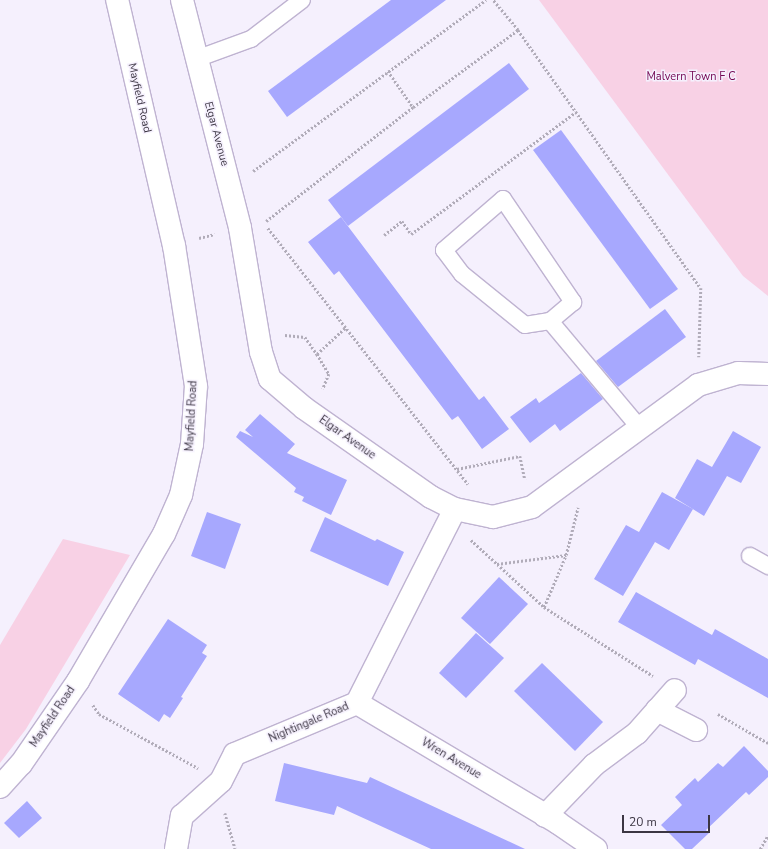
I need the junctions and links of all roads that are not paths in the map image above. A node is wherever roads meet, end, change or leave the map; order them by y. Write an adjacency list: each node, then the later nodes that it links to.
1 (117, 0): 15 (street, Mayfield Road)
2 (182, 0): 4 (street, Elgar Avenue)
3 (302, 0): 4 (lane)
4 (196, 59): 8 (street, Elgar Avenue)
5 (550, 321): 5 (lane); 7 (lane)
6 (768, 374): 7 (street, Elgar Avenue)
7 (639, 427): 8 (street, Elgar Avenue)
8 (455, 509): 12 (street, Nightingale Road)
9 (750, 556): 10 (lane)
10 (768, 566)
11 (675, 690): 13 (street)
12 (357, 703): 16 (street, Wren Avenue); 17 (street, Nightingale Road)
13 (657, 710): 14 (street); 16 (street)
14 (696, 730)
15 (0, 788)
16 (545, 816): 18 (street, Wren Avenue)
17 (176, 849)
18 (596, 849)

